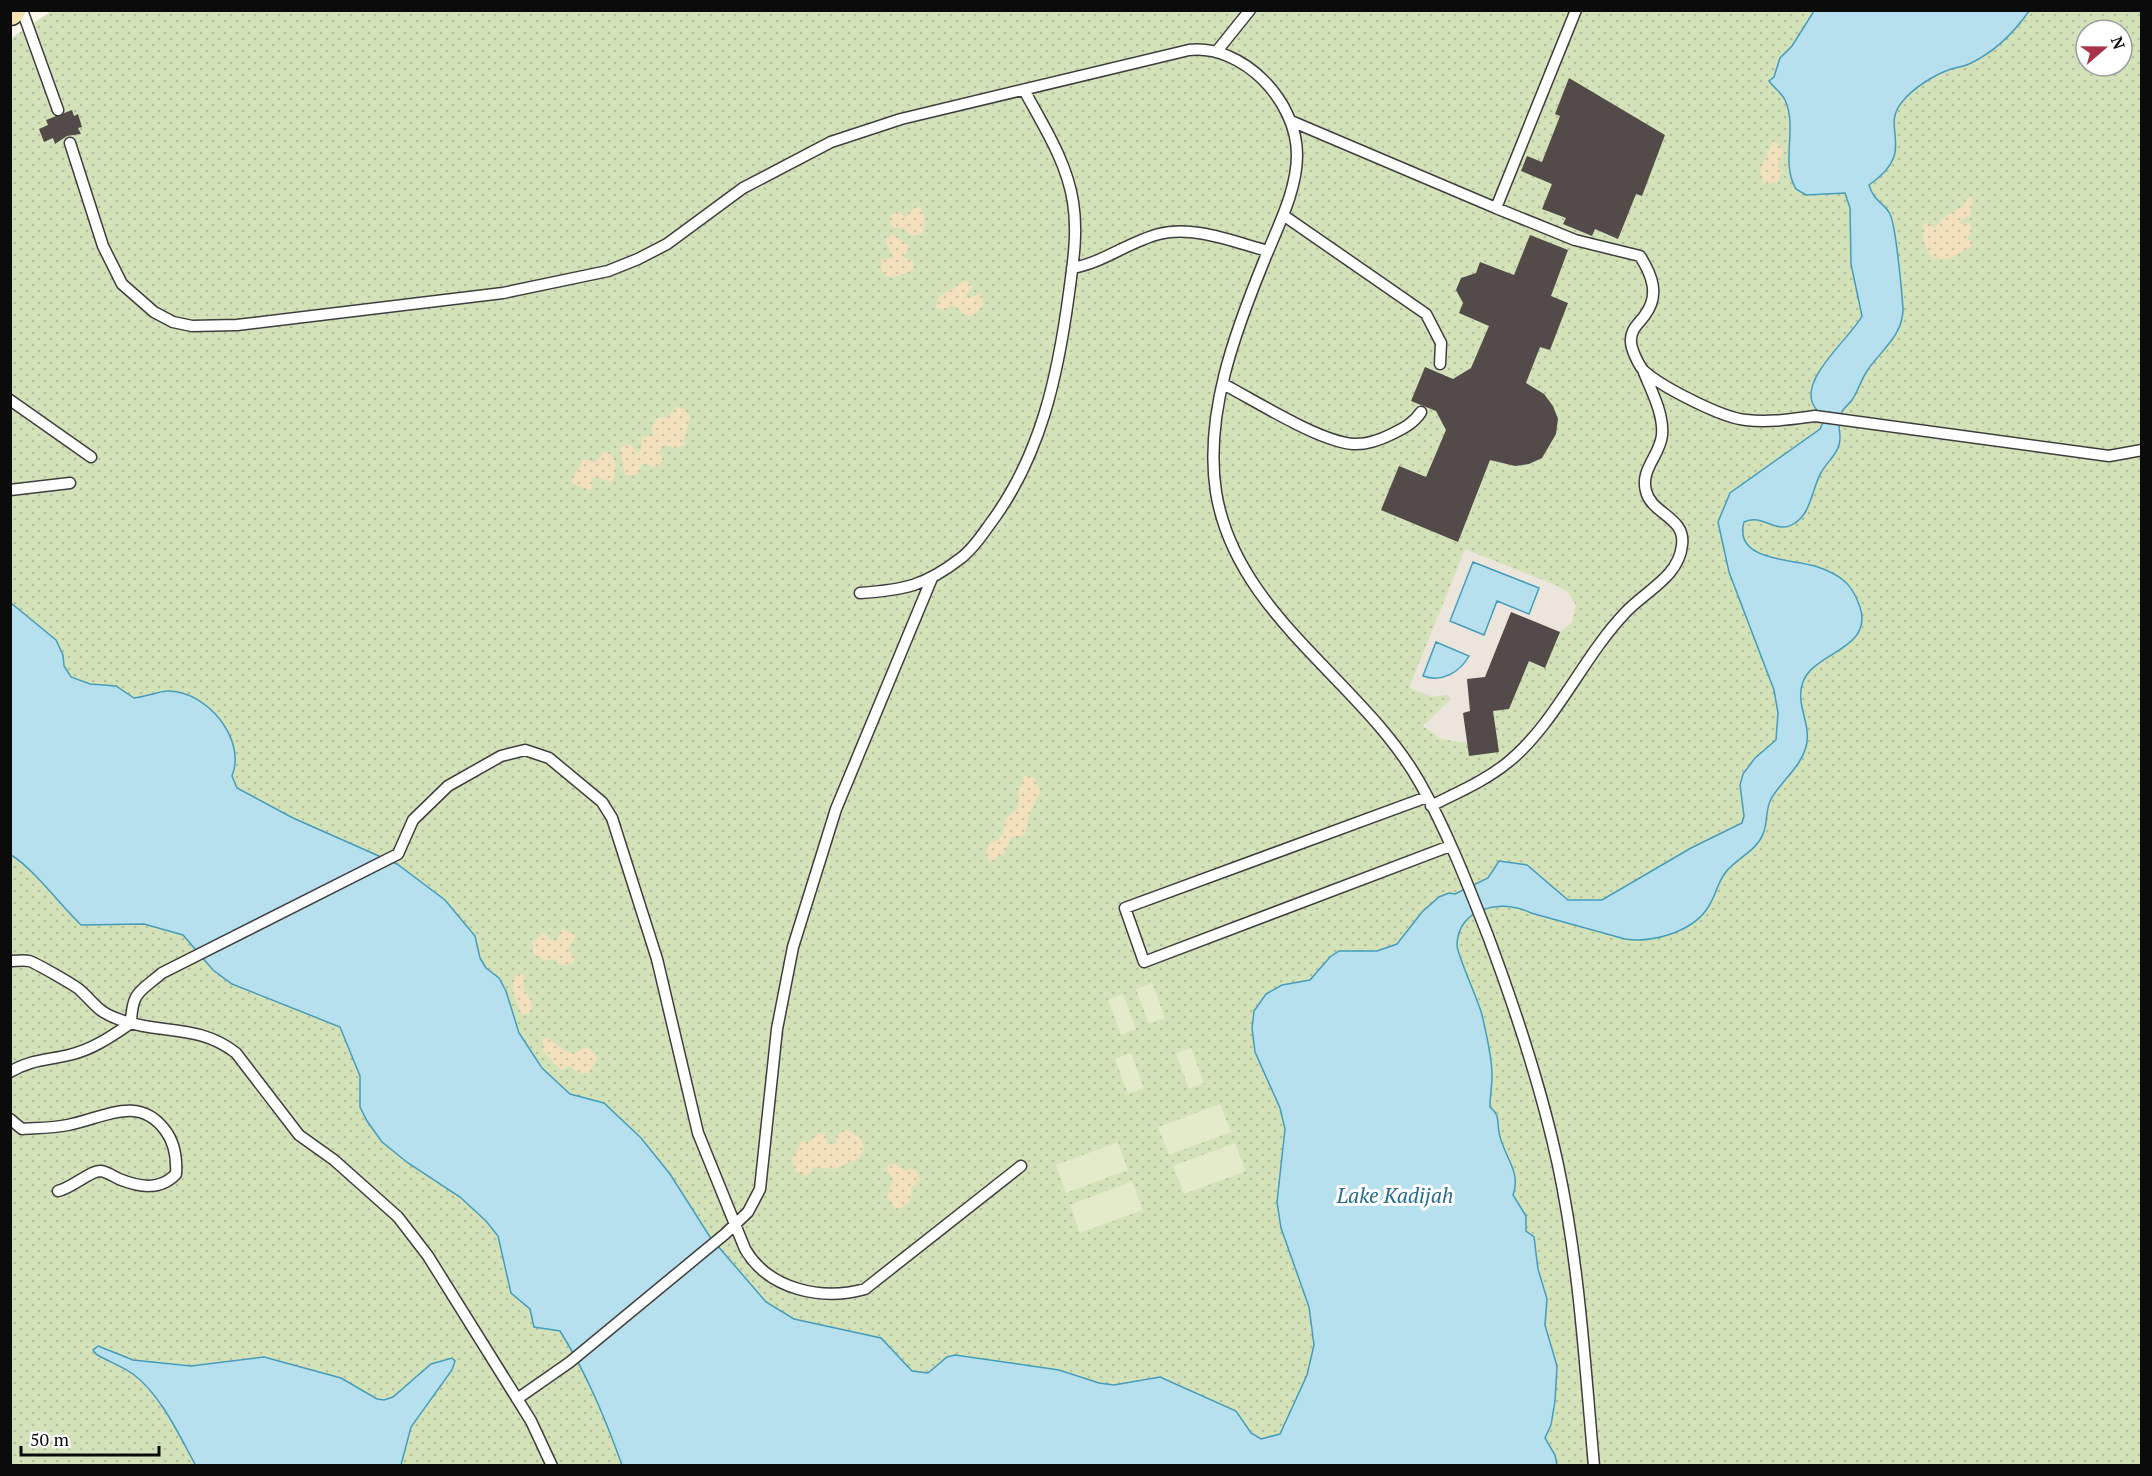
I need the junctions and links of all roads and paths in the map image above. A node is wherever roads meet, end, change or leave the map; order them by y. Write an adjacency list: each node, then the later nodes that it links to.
1 (21, 10): 6 (lane)
2 (1250, 10): 4 (lane)
3 (1576, 10): 9 (lane)
4 (1217, 51): 5 (lane); 7 (lane)
5 (1024, 90): 8 (lane); 12 (lane)
6 (58, 110)
7 (1291, 122): 9 (lane); 10 (lane)
8 (70, 143)
9 (1496, 208): 14 (lane)
10 (1283, 215): 11 (lane); 13 (lane)
11 (1268, 251): 12 (lane); 15 (lane)
12 (1072, 268): 22 (lane)
13 (1440, 364)
14 (1643, 370): 18 (lane); 24 (lane)
15 (1223, 384): 17 (lane); 24 (lane)
16 (10, 400): 19 (lane)
17 (1421, 412)
18 (2142, 450)
19 (91, 457)
20 (70, 483): 21 (lane)
21 (10, 490)
22 (932, 578): 23 (lane); 32 (lane)
23 (860, 592)
24 (1429, 801): 25 (lane); 25 (lane)
25 (1450, 846): 35 (lane)
26 (10, 961): 27 (lane)
27 (131, 1023): 28 (lane); 32 (lane); 33 (lane)
28 (10, 1071)
29 (10, 1119): 31 (lane)
30 (1021, 1166): 32 (lane)
31 (58, 1191)
32 (735, 1223): 33 (lane)
33 (517, 1399): 34 (lane)
34 (552, 1466)
35 (1594, 1466)

